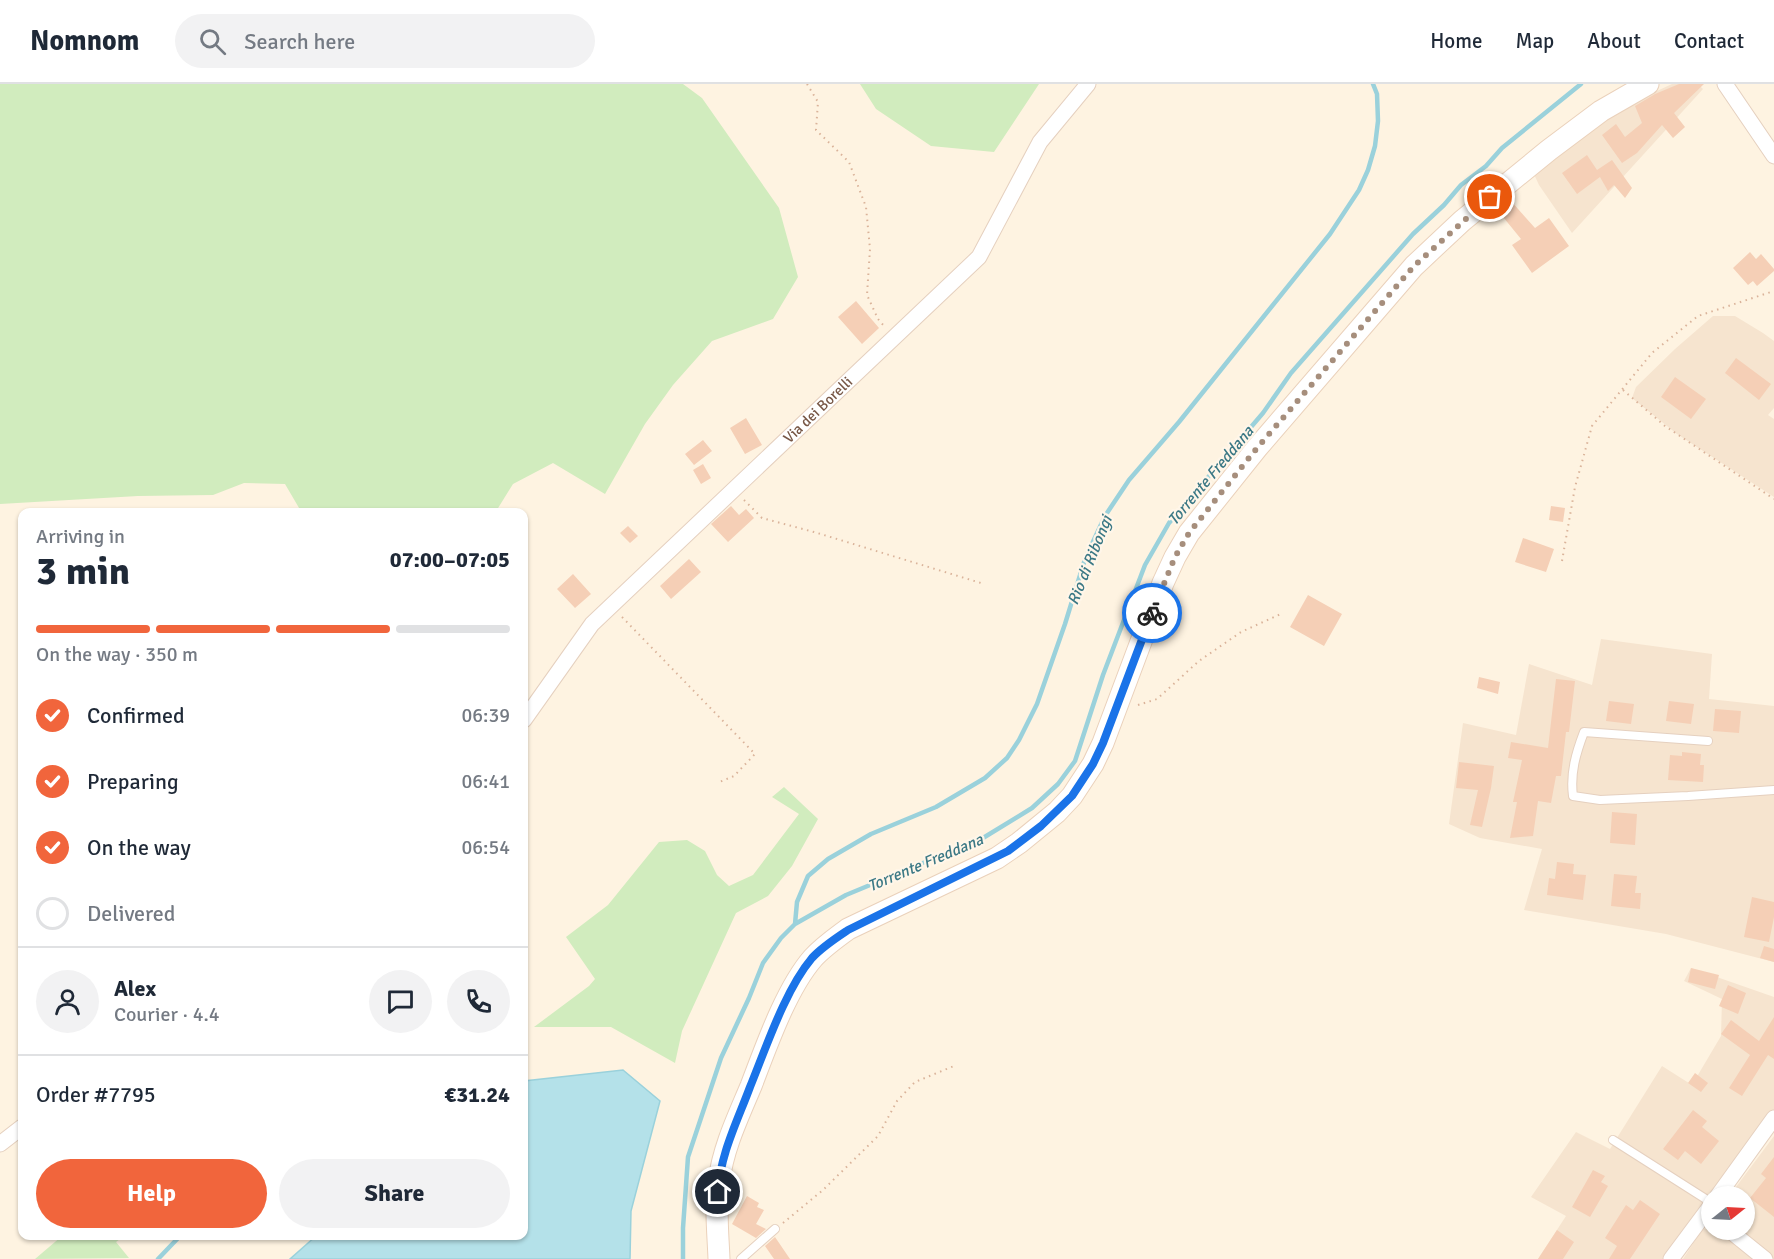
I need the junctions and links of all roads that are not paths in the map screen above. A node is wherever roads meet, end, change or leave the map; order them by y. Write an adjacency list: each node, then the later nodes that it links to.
1 (1088, 84): 5 (street, Via dei Borelli)
2 (1648, 84): 17 (main road)
3 (1725, 84): 4 (street)
4 (1774, 156)
5 (528, 714)
6 (1708, 741): 7 (lane)
7 (1774, 790)
8 (1774, 1118): 12 (street)
9 (18, 1129): 11 (street)
10 (1613, 1140): 13 (lane)
11 (0, 1144)
12 (1725, 1186)
13 (1701, 1203)
14 (1701, 1221): 19 (street)
15 (775, 1229): 18 (lane)
16 (1741, 1240): 20 (street)
17 (719, 1259)
18 (741, 1259)
19 (1671, 1259)
20 (1765, 1259)

